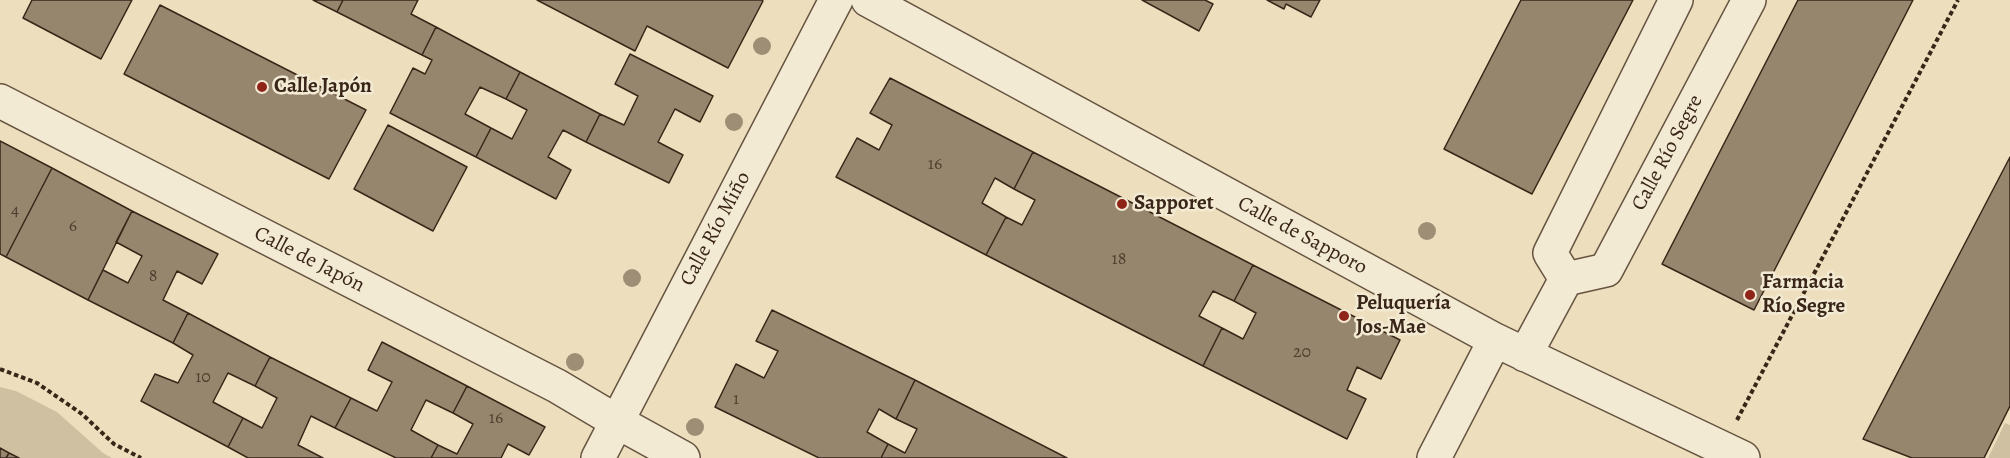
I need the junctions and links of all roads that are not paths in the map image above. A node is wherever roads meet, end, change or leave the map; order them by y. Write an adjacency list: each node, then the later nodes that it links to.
1 (836, 0): 9 (street, Calle Río Miño)
2 (868, 0): 7 (street, Calle de Sapporo)
3 (1676, 0): 6 (street)
4 (1749, 0): 6 (street, Calle Río Segre)
5 (0, 101): 9 (street, Calle de Japón)
6 (1566, 279): 8 (street)
7 (1495, 340): 8 (street, Calle de Sapporo); 13 (street)
8 (1525, 355): 10 (street, Calle de Sapporo)
9 (616, 421): 11 (street, Calle Río Miño); 12 (street, Calle de Japón)
10 (1732, 453)
11 (598, 458)
12 (683, 458)
13 (1434, 458)

